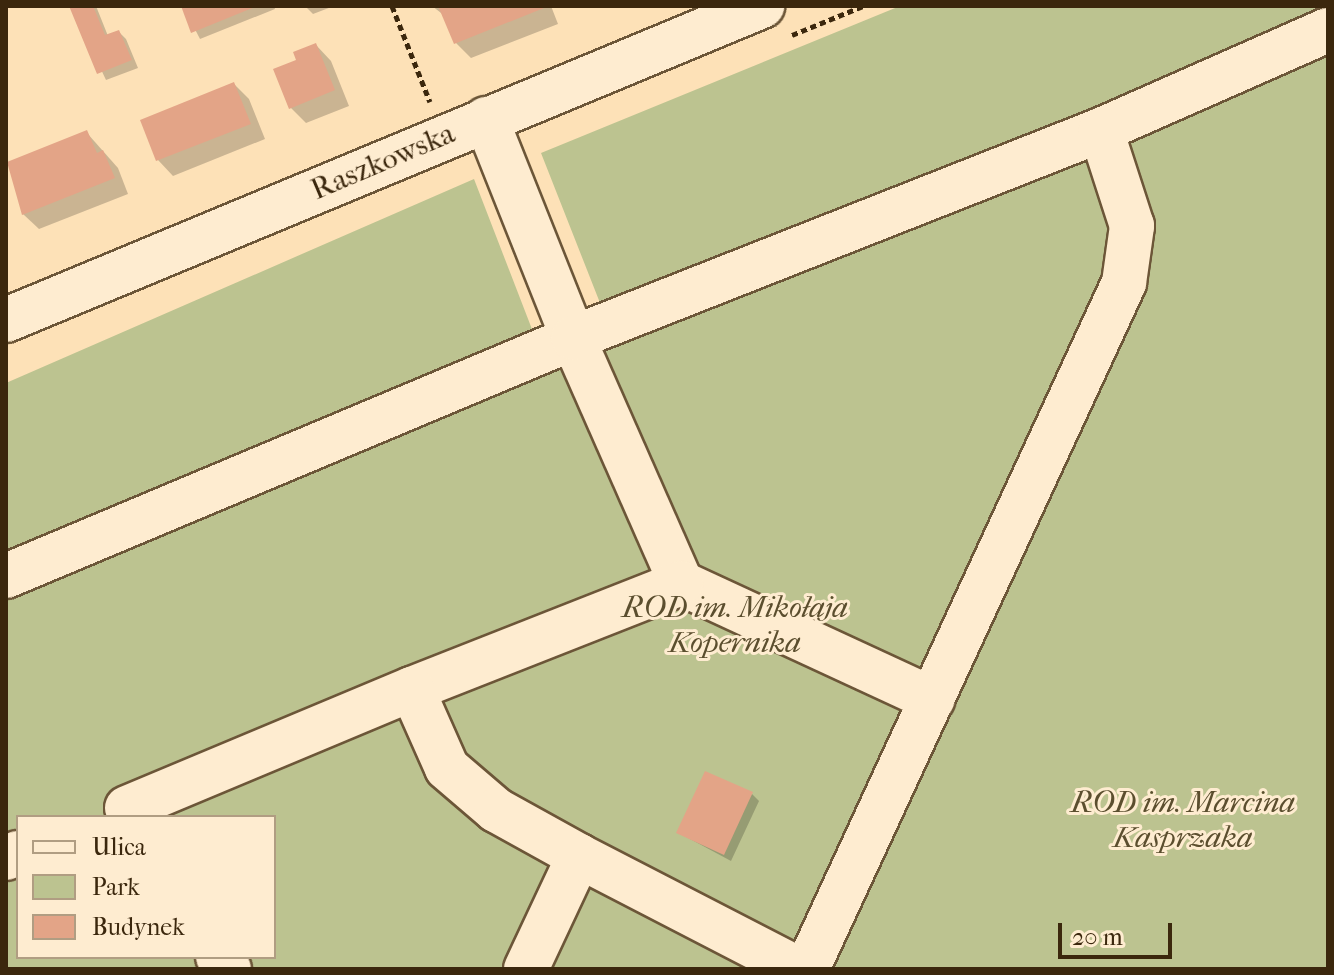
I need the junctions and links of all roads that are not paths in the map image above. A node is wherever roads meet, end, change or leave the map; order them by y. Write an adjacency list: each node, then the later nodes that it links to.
1 (762, 6): 3 (street, Raszkowska)
2 (1328, 30): 4 (street)
3 (486, 119): 5 (street, Raszkowska); 6 (street)
4 (1101, 130): 6 (street); 10 (street)
5 (6, 320)
6 (573, 338): 7 (street); 8 (street)
7 (6, 576)
8 (681, 583): 9 (street); 10 (street)
9 (412, 689): 11 (street); 12 (street)
10 (932, 699): 15 (street)
11 (122, 814)
12 (579, 856): 13 (street); 14 (street)
13 (526, 969)
14 (798, 969)
15 (807, 969)

